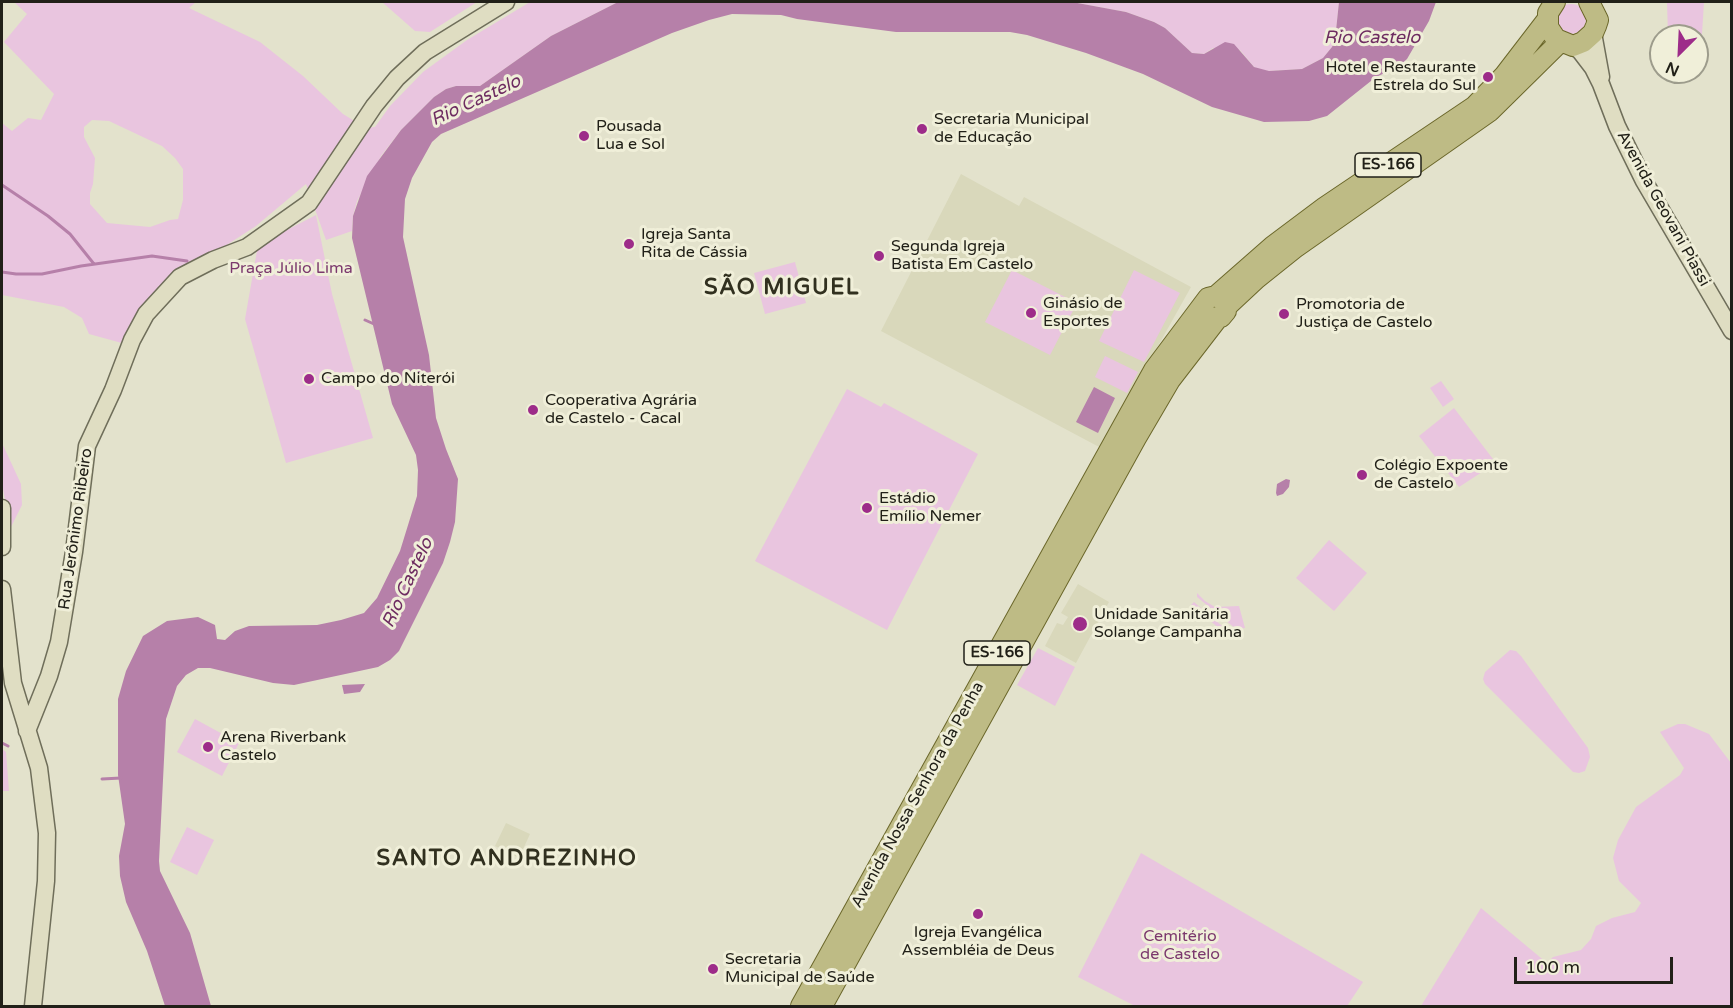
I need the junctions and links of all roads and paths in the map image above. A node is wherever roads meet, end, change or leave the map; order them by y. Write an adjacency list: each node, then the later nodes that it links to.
1 (506, 2): 14 (main road, Rua Jerônimo Ribeiro)
2 (1555, 2): 4 (main road, ES-166)
3 (1590, 2): 5 (main road)
4 (1547, 20): 6 (main road); 8 (main road, Avenida Nossa Senhora da Penha / ES-166)
5 (1593, 33): 6 (main road, ES-166); 7 (main road, Avenida Geovani Piassi)
6 (1566, 44): 7 (main road, Avenida Geovani Piassi); 8 (main road, Avenida Nossa Senhora da Penha / ES-166)
7 (1601, 84): 9 (main road, Avenida Geovani Piassi)
8 (1472, 117): 10 (main road, Avenida Nossa Senhora da Penha / ES-166)
9 (1731, 331)
10 (1162, 375): 16 (main road, Avenida Nossa Senhora da Penha / ES-166); 17 (main road, Avenida Nossa Senhora da Penha / ES-166)
11 (2, 508): 12 (main road)
12 (2, 547)
13 (2, 589): 14 (main road)
14 (27, 731): 15 (main road)
15 (33, 1006)
16 (801, 1006)
17 (822, 1006)

